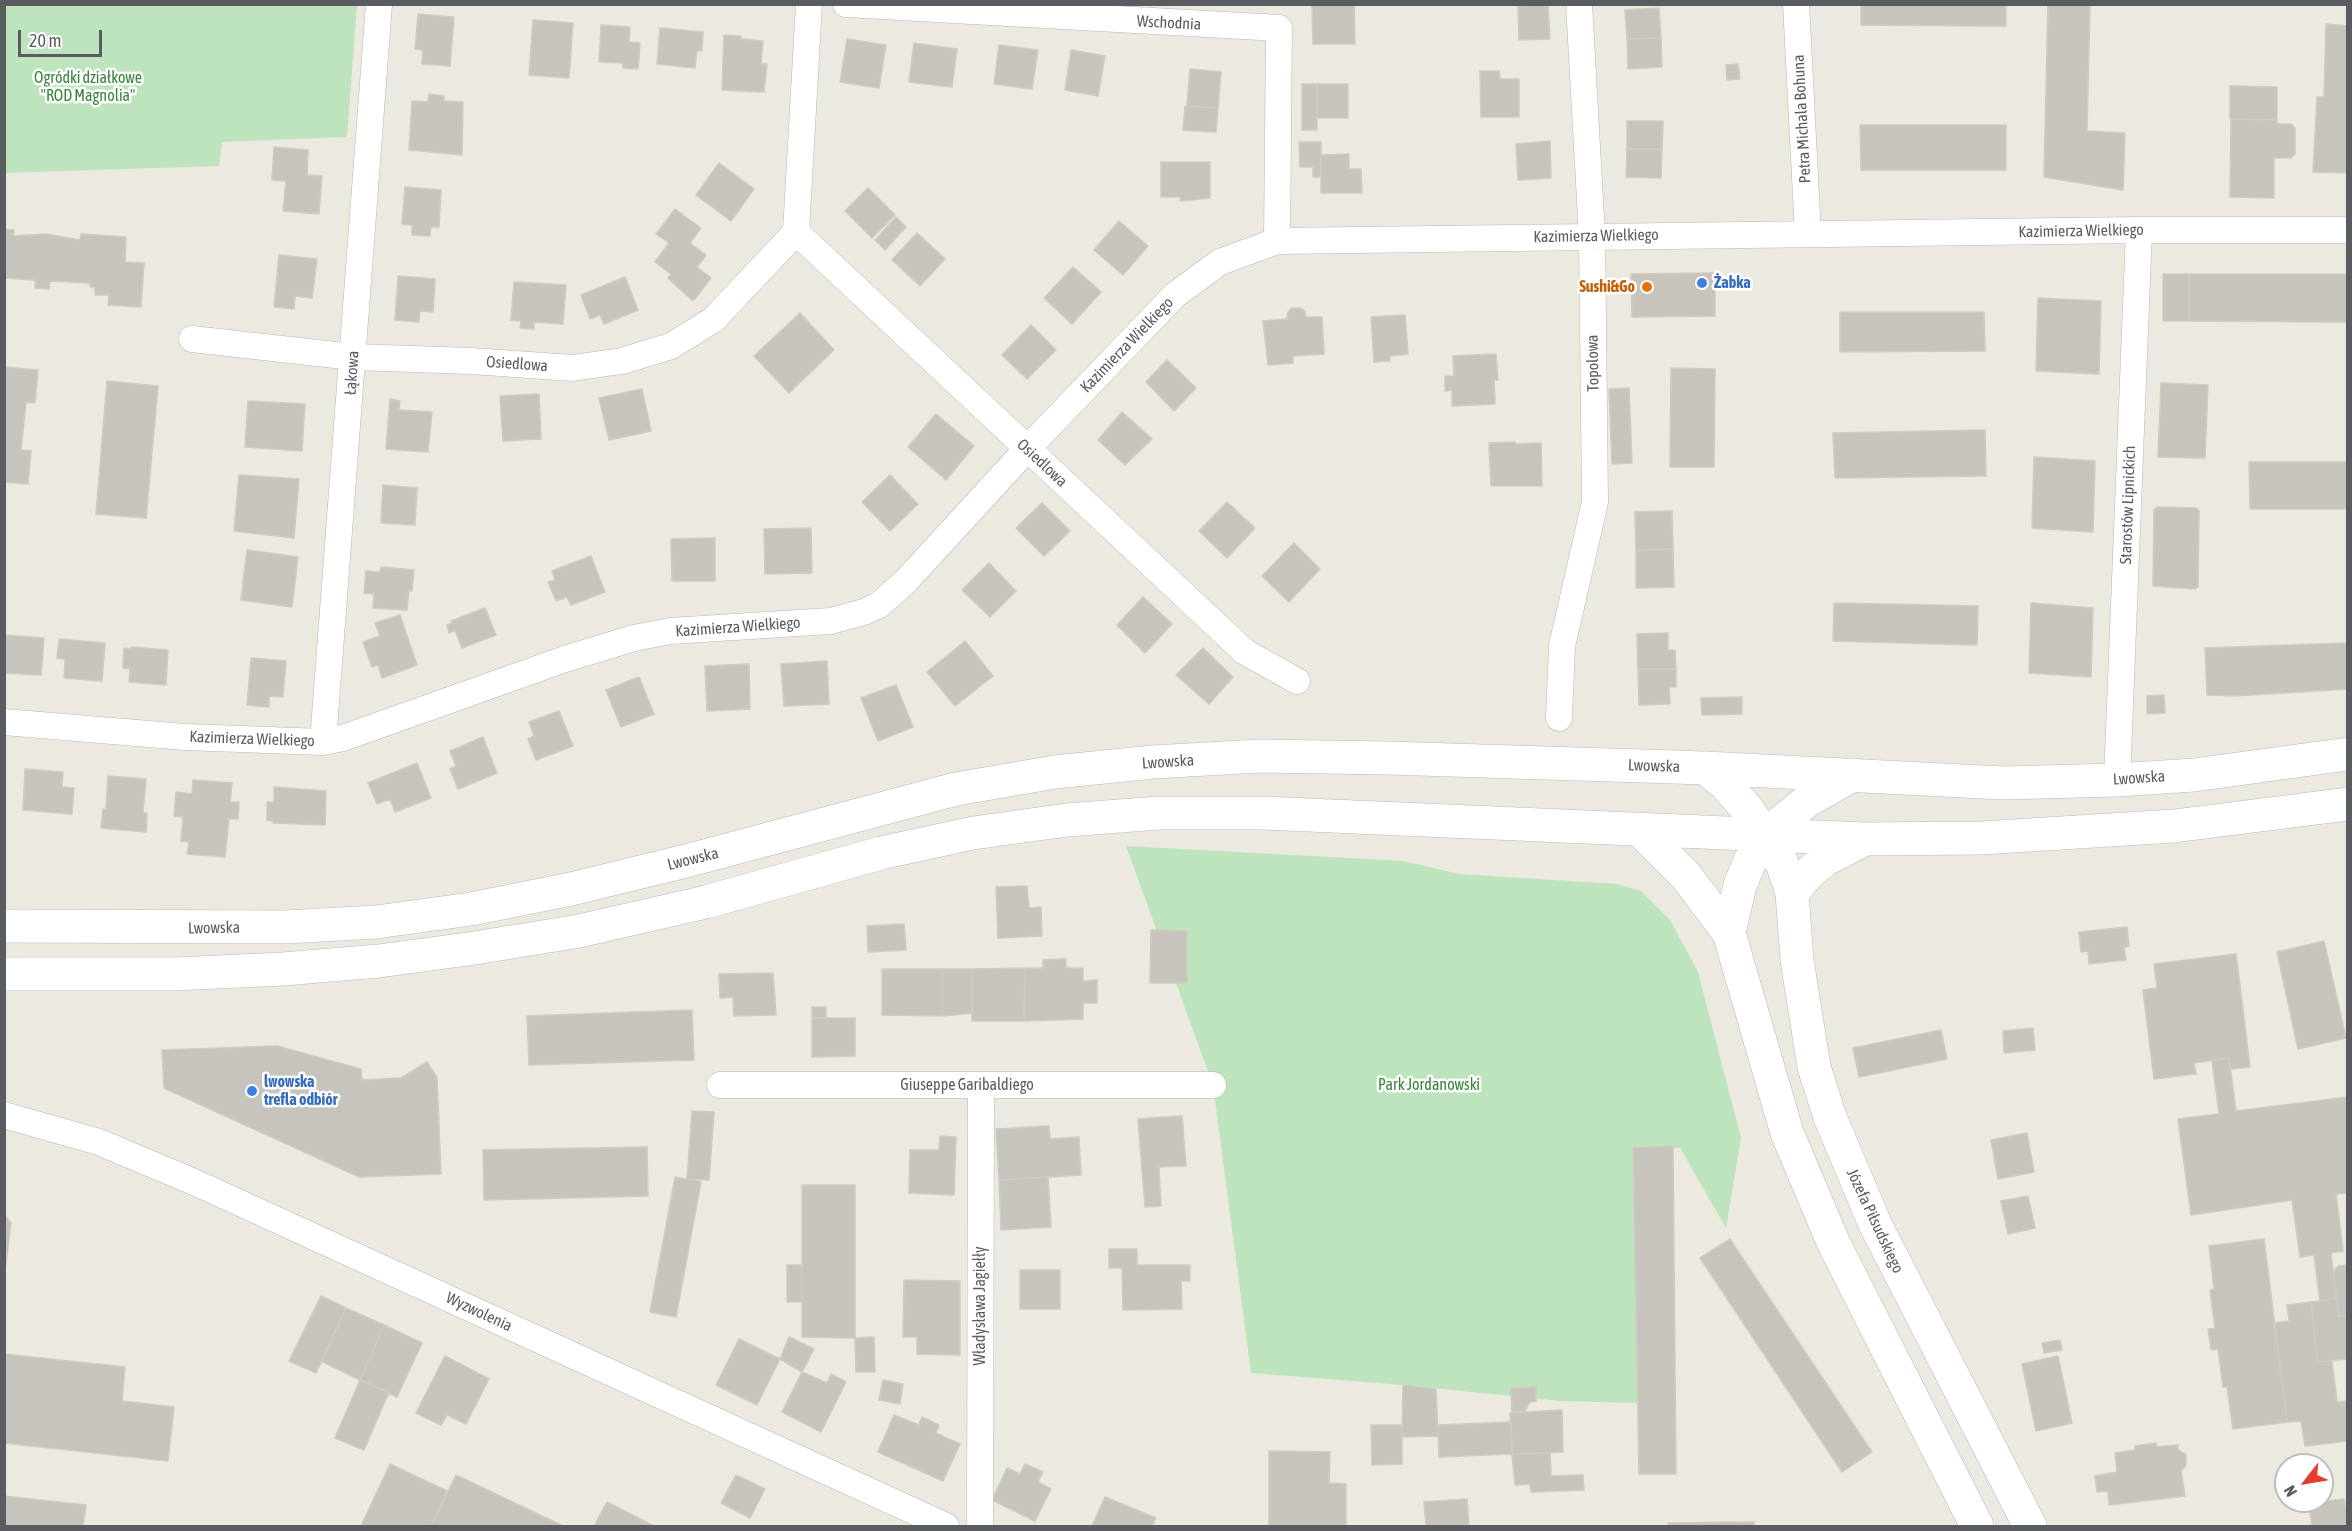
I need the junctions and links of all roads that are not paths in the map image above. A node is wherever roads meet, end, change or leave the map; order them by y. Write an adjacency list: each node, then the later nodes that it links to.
1 (379, 4): 13 (street, Łąkowa)
2 (809, 4): 8 (street)
3 (846, 4): 11 (street, Wschodnia)
4 (1579, 4): 10 (street, Topolowa)
5 (1796, 4): 9 (street, Petra Michala Bohuna)
6 (2139, 230): 7 (street, Kazimierza Wielkiego); 9 (street, Kazimierza Wielkiego); 22 (street, Starostów Lipnickich)
7 (2348, 230)
8 (796, 232): 13 (street, Osiedlowa); 14 (street, Osiedlowa)
9 (1808, 234): 10 (street, Kazimierza Wielkiego)
10 (1592, 236): 11 (street, Kazimierza Wielkiego); 16 (street, Topolowa)
11 (1277, 241): 14 (street, Kazimierza Wielkiego)
12 (192, 339): 13 (street, Osiedlowa)
13 (353, 357): 18 (street, Łąkowa)
14 (1027, 449): 15 (street, Osiedlowa); 18 (street, Kazimierza Wielkiego)
15 (1297, 681)
16 (1559, 718)
17 (4, 722): 18 (street, Kazimierza Wielkiego)
18 (323, 742)
19 (2348, 754): 22 (main road, Lwowska)
20 (1705, 768): 21 (main road, Lwowska); 25 (main road, Józefa Piłsudskiego); 28 (main road, Lwowska)
21 (1853, 775): 22 (main road, Lwowska); 25 (main road)
22 (2117, 780)
23 (2348, 804): 26 (main road)
24 (1640, 830): 25 (main road); 29 (main road); 30 (main road)
25 (1765, 835): 26 (main road); 27 (main road, Józefa Piłsudskiego); 29 (main road)
26 (1865, 839): 27 (main road)
27 (1792, 892): 38 (main road, Józefa Piłsudskiego)
28 (4, 927)
29 (1729, 933): 37 (main road)
30 (4, 974)
31 (720, 1085): 33 (street, Giuseppe Garibaldiego)
32 (1213, 1085): 33 (street, Giuseppe Garibaldiego)
33 (981, 1086): 36 (street, Władysława Jagiełły)
34 (4, 1116): 35 (street, Wyzwolenia)
35 (946, 1527)
36 (980, 1527)
37 (1977, 1527)
38 (2030, 1527)

